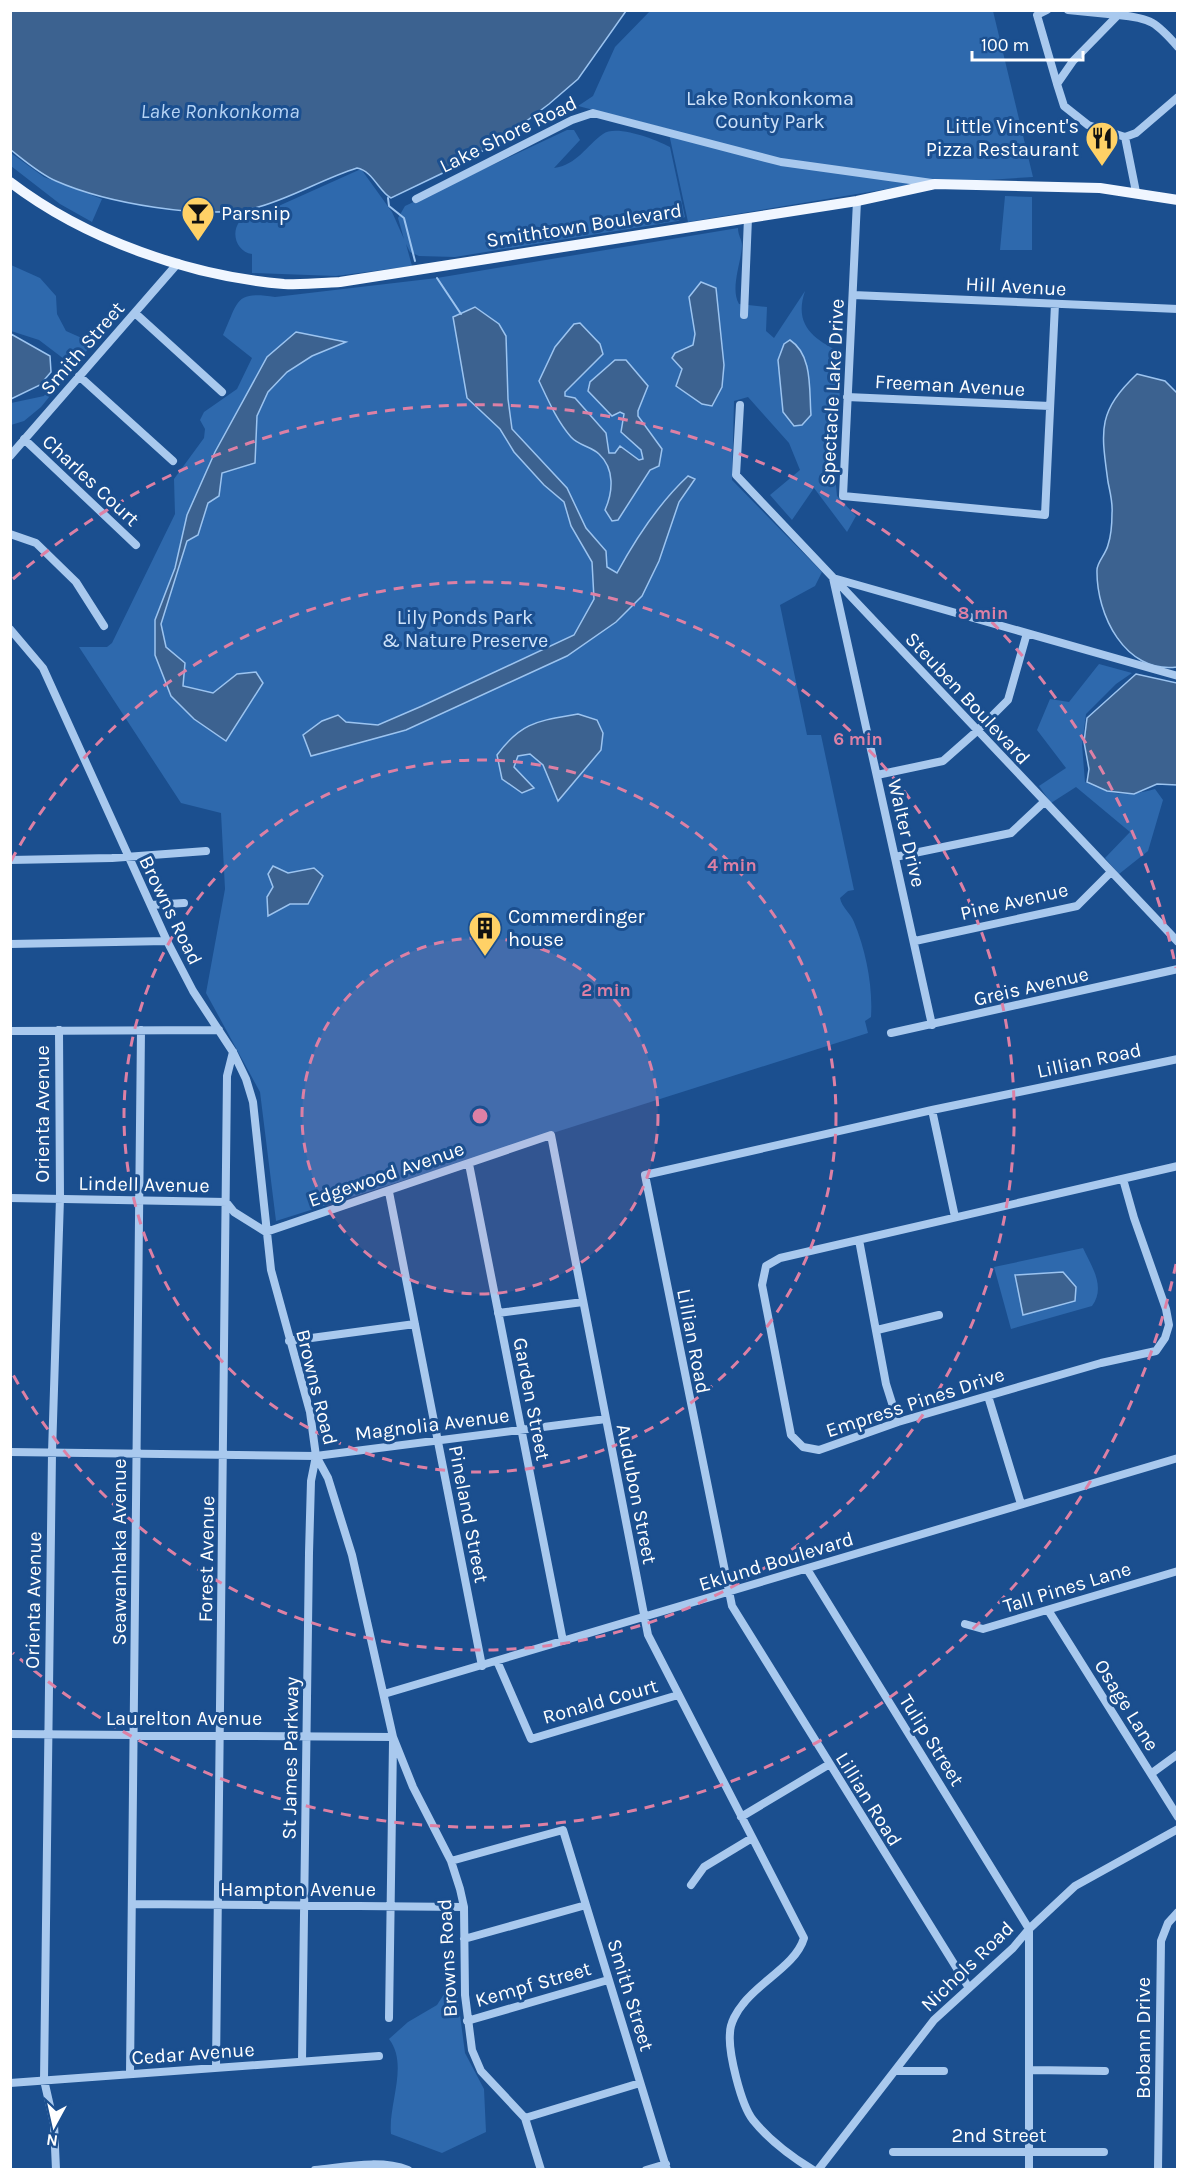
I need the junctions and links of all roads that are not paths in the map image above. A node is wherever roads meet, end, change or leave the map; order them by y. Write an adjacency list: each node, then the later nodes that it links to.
1 (1047, 10): 5 (street)
2 (1068, 10): 3 (street)
3 (1118, 15): 4 (street); 5 (street)
4 (1178, 47)
5 (1057, 84): 7 (street)
6 (1178, 97): 7 (street)
7 (1125, 137): 10 (street)
8 (11, 184): 15 (main road, Smithtown Boulevard)
9 (935, 184): 10 (main road, Smithtown Boulevard); 11 (street, Lake Shore Road); 13 (main road, Smithtown Boulevard)
10 (1136, 192): 12 (main road, Smithtown Boulevard)
11 (416, 199)
12 (1178, 200)
13 (857, 201): 14 (main road, Smithtown Boulevard); 16 (street, Spectacle Lake Drive)
14 (748, 218): 15 (main road, Smithtown Boulevard); 20 (street)
15 (178, 263): 19 (street, Smith Street)
16 (853, 295): 17 (street, Hill Avenue); 23 (street, Spectacle Lake Drive)
17 (1054, 304): 18 (street, Hill Avenue); 25 (street, Spectacle Lake Drive)
18 (1178, 309)
19 (135, 313): 21 (street, Smith Street); 22 (street)
20 (744, 315)
21 (79, 376): 26 (street, Smith Street); 28 (street)
22 (222, 392)
23 (848, 397): 25 (street, Freeman Avenue); 25 (street, Spectacle Lake Drive)
24 (740, 405): 31 (street, Steuben Boulevard)
25 (1050, 406)
26 (24, 439): 27 (street, Smith Street); 30 (street, Charles Court)
27 (10, 456)
28 (173, 461)
29 (10, 534): 32 (street)
30 (136, 545)
31 (833, 578): 34 (street); 36 (street, Steuben Boulevard); 37 (street, Walter Drive)
32 (104, 626)
33 (10, 629): 40 (street, Browns Road)
34 (1027, 633): 35 (street); 36 (street)
35 (1178, 676)
36 (977, 731): 37 (street); 38 (street, Steuben Boulevard)
37 (877, 775): 41 (street, Walter Drive)
38 (1043, 803): 41 (street); 43 (street, Steuben Boulevard)
39 (206, 851): 40 (street)
40 (127, 855): 42 (street); 45 (street, Browns Road)
41 (895, 857): 47 (street, Walter Drive)
42 (10, 860)
43 (1110, 873): 47 (street, Pine Avenue); 48 (street, Steuben Boulevard)
44 (184, 903): 45 (street)
45 (151, 905): 46 (street, Browns Road)
46 (167, 941): 49 (street); 54 (street, Browns Road)
47 (915, 941): 51 (street, Walter Drive)
48 (1178, 942)
49 (10, 944)
50 (1178, 969): 51 (street, Greis Avenue)
51 (933, 1025): 56 (street, Greis Avenue)
52 (58, 1030): 53 (street); 55 (street); 66 (street, Orienta Avenue)
53 (141, 1030): 54 (street); 67 (street, Seawanhaka Avenue)
54 (219, 1030): 57 (street, Browns Road)
55 (10, 1031)
56 (891, 1034)
57 (233, 1052): 68 (street, Forest Avenue); 70 (street, Browns Road)
58 (1178, 1059): 59 (street, Lillian Road)
59 (932, 1110): 69 (street); 92 (street, Lillian Road)
60 (551, 1135): 61 (street, Edgewood Avenue); 72 (street, Audubon Street)
61 (469, 1164): 64 (street, Edgewood Avenue); 73 (street, Garden Street)
62 (1178, 1166): 63 (street, Empress Pines Drive)
63 (1123, 1179): 69 (street, Empress Pines Drive); 78 (street, Empress Pines Drive)
64 (389, 1192): 70 (street, Edgewood Avenue); 75 (street, Pineland Street)
65 (10, 1198): 66 (street, Lindell Avenue)
66 (60, 1198): 67 (street, Lindell Avenue); 84 (street, Orienta Avenue)
67 (139, 1200): 68 (street, Lindell Avenue); 85 (street, Seawanhaka Avenue)
68 (226, 1202): 70 (street, Lindell Avenue); 86 (street, Forest Avenue)
69 (955, 1217): 71 (street, Empress Pines Drive)
70 (266, 1232): 77 (street, Browns Road)
71 (859, 1240): 76 (street); 80 (street, Empress Pines Drive)
72 (582, 1302): 73 (street); 79 (street, Audubon Street)
73 (498, 1314): 81 (street, Garden Street)
74 (939, 1315): 76 (street)
75 (415, 1324): 77 (street); 82 (street, Pineland Street)
76 (877, 1330): 80 (street)
77 (289, 1341): 87 (street, Browns Road)
78 (988, 1396): 80 (street, Empress Pines Drive); 89 (street)
79 (606, 1419): 81 (street, Magnolia Avenue); 94 (street, Audubon Street)
80 (898, 1422)
81 (521, 1429): 82 (street, Magnolia Avenue); 96 (street, Garden Street)
82 (438, 1440): 87 (street, Magnolia Avenue); 98 (street, Pineland Street)
83 (10, 1452): 84 (street, Magnolia Avenue)
84 (52, 1453): 85 (street, Magnolia Avenue); 104 (street, Orienta Avenue)
85 (136, 1454): 86 (street, Magnolia Avenue); 102 (street, Seawanhaka Avenue)
86 (223, 1455): 87 (street, Magnolia Avenue); 103 (street, Forest Avenue)
87 (316, 1456): 99 (street, Browns Road); 105 (street, St James Parkway)
88 (1178, 1458): 89 (street, Eklund Boulevard)
89 (1021, 1504): 90 (street, Eklund Boulevard)
90 (807, 1569): 92 (street, Eklund Boulevard); 123 (street, Tulip Street)
91 (1178, 1571): 93 (street, Tall Pines Lane)
92 (727, 1593): 94 (street, Eklund Boulevard); 108 (street, Lillian Road)
93 (1048, 1610): 95 (street, Tall Pines Lane); 109 (street, Osage Lane)
94 (643, 1617): 96 (street, Eklund Boulevard); 100 (street, Audubon Street)
95 (965, 1624)
96 (563, 1641): 97 (street, Eklund Boulevard)
97 (497, 1661): 98 (street, Eklund Boulevard); 100 (street, Ronald Court)
98 (482, 1666): 99 (street, Eklund Boulevard)
99 (384, 1694): 106 (street, Browns Road)
100 (678, 1695): 111 (street, Audubon Street)
101 (10, 1734): 104 (street, Laurelton Avenue)
102 (134, 1734): 103 (street, Laurelton Avenue); 104 (street, Laurelton Avenue); 116 (street, Seawanhaka Avenue)
103 (220, 1734): 105 (street, Laurelton Avenue); 118 (street, Forest Avenue)
104 (48, 1735): 137 (street, Orienta Avenue)
105 (306, 1736): 106 (street, Laurelton Avenue); 119 (street, St James Parkway)
106 (393, 1737): 114 (street, Browns Road); 120 (street)
107 (1178, 1754): 109 (street)
108 (828, 1765): 111 (street); 126 (street, Lillian Road)
109 (1152, 1773): 110 (street, Osage Lane)
110 (1178, 1817)
111 (741, 1818): 113 (street, Audubon Street)
112 (1178, 1829): 123 (street, Nichols Road)
113 (752, 1838): 115 (street); 150 (street, Audubon Street)
114 (452, 1861): 117 (street, Smith Street); 121 (street, Browns Road)
115 (691, 1885)
116 (133, 1904): 118 (street, Hampton Avenue); 136 (street, Seawanhaka Avenue)
117 (586, 1905): 124 (street); 125 (street, Smith Street)
118 (219, 1906): 119 (street, Hampton Avenue); 131 (street, Forest Avenue)
119 (305, 1906): 120 (street, Hampton Avenue); 130 (street, St James Parkway)
120 (391, 1906): 121 (street, Hampton Avenue); 127 (street)
121 (464, 1907): 124 (street, Browns Road)
122 (1178, 1912): 153 (street, Bobann Drive)
123 (1029, 1929): 126 (street, Nichols Road); 132 (street)
124 (464, 1939): 128 (street, Browns Road)
125 (608, 1980): 128 (street, Kempf Street); 139 (street, Smith Street)
126 (969, 1988): 133 (street, Nichols Road)
127 (389, 2018)
128 (467, 2021): 140 (street, Browns Road)
129 (379, 2056): 130 (street, Cedar Avenue)
130 (302, 2061): 131 (street, Cedar Avenue)
131 (216, 2067): 136 (street, Cedar Avenue)
132 (1030, 2070): 135 (street); 141 (street)
133 (895, 2071): 134 (street); 151 (street, Nichols Road)
134 (944, 2071)
135 (1105, 2071)
136 (130, 2074): 137 (street, Cedar Avenue)
137 (44, 2080): 138 (street, Cedar Avenue); 145 (street, Orienta Avenue)
138 (10, 2083)
139 (640, 2083): 140 (street); 144 (street, Smith Street)
140 (525, 2118): 148 (street, Browns Road)
141 (1029, 2151): 142 (street, 2nd Street); 143 (street, 2nd Street); 152 (street)
142 (893, 2152)
143 (1104, 2152)
144 (666, 2167): 149 (street)
145 (56, 2169)
146 (315, 2169): 147 (street)
147 (408, 2169)
148 (541, 2169)
149 (646, 2169)
150 (813, 2169)
151 (818, 2169)
152 (1029, 2169)
153 (1158, 2169)

